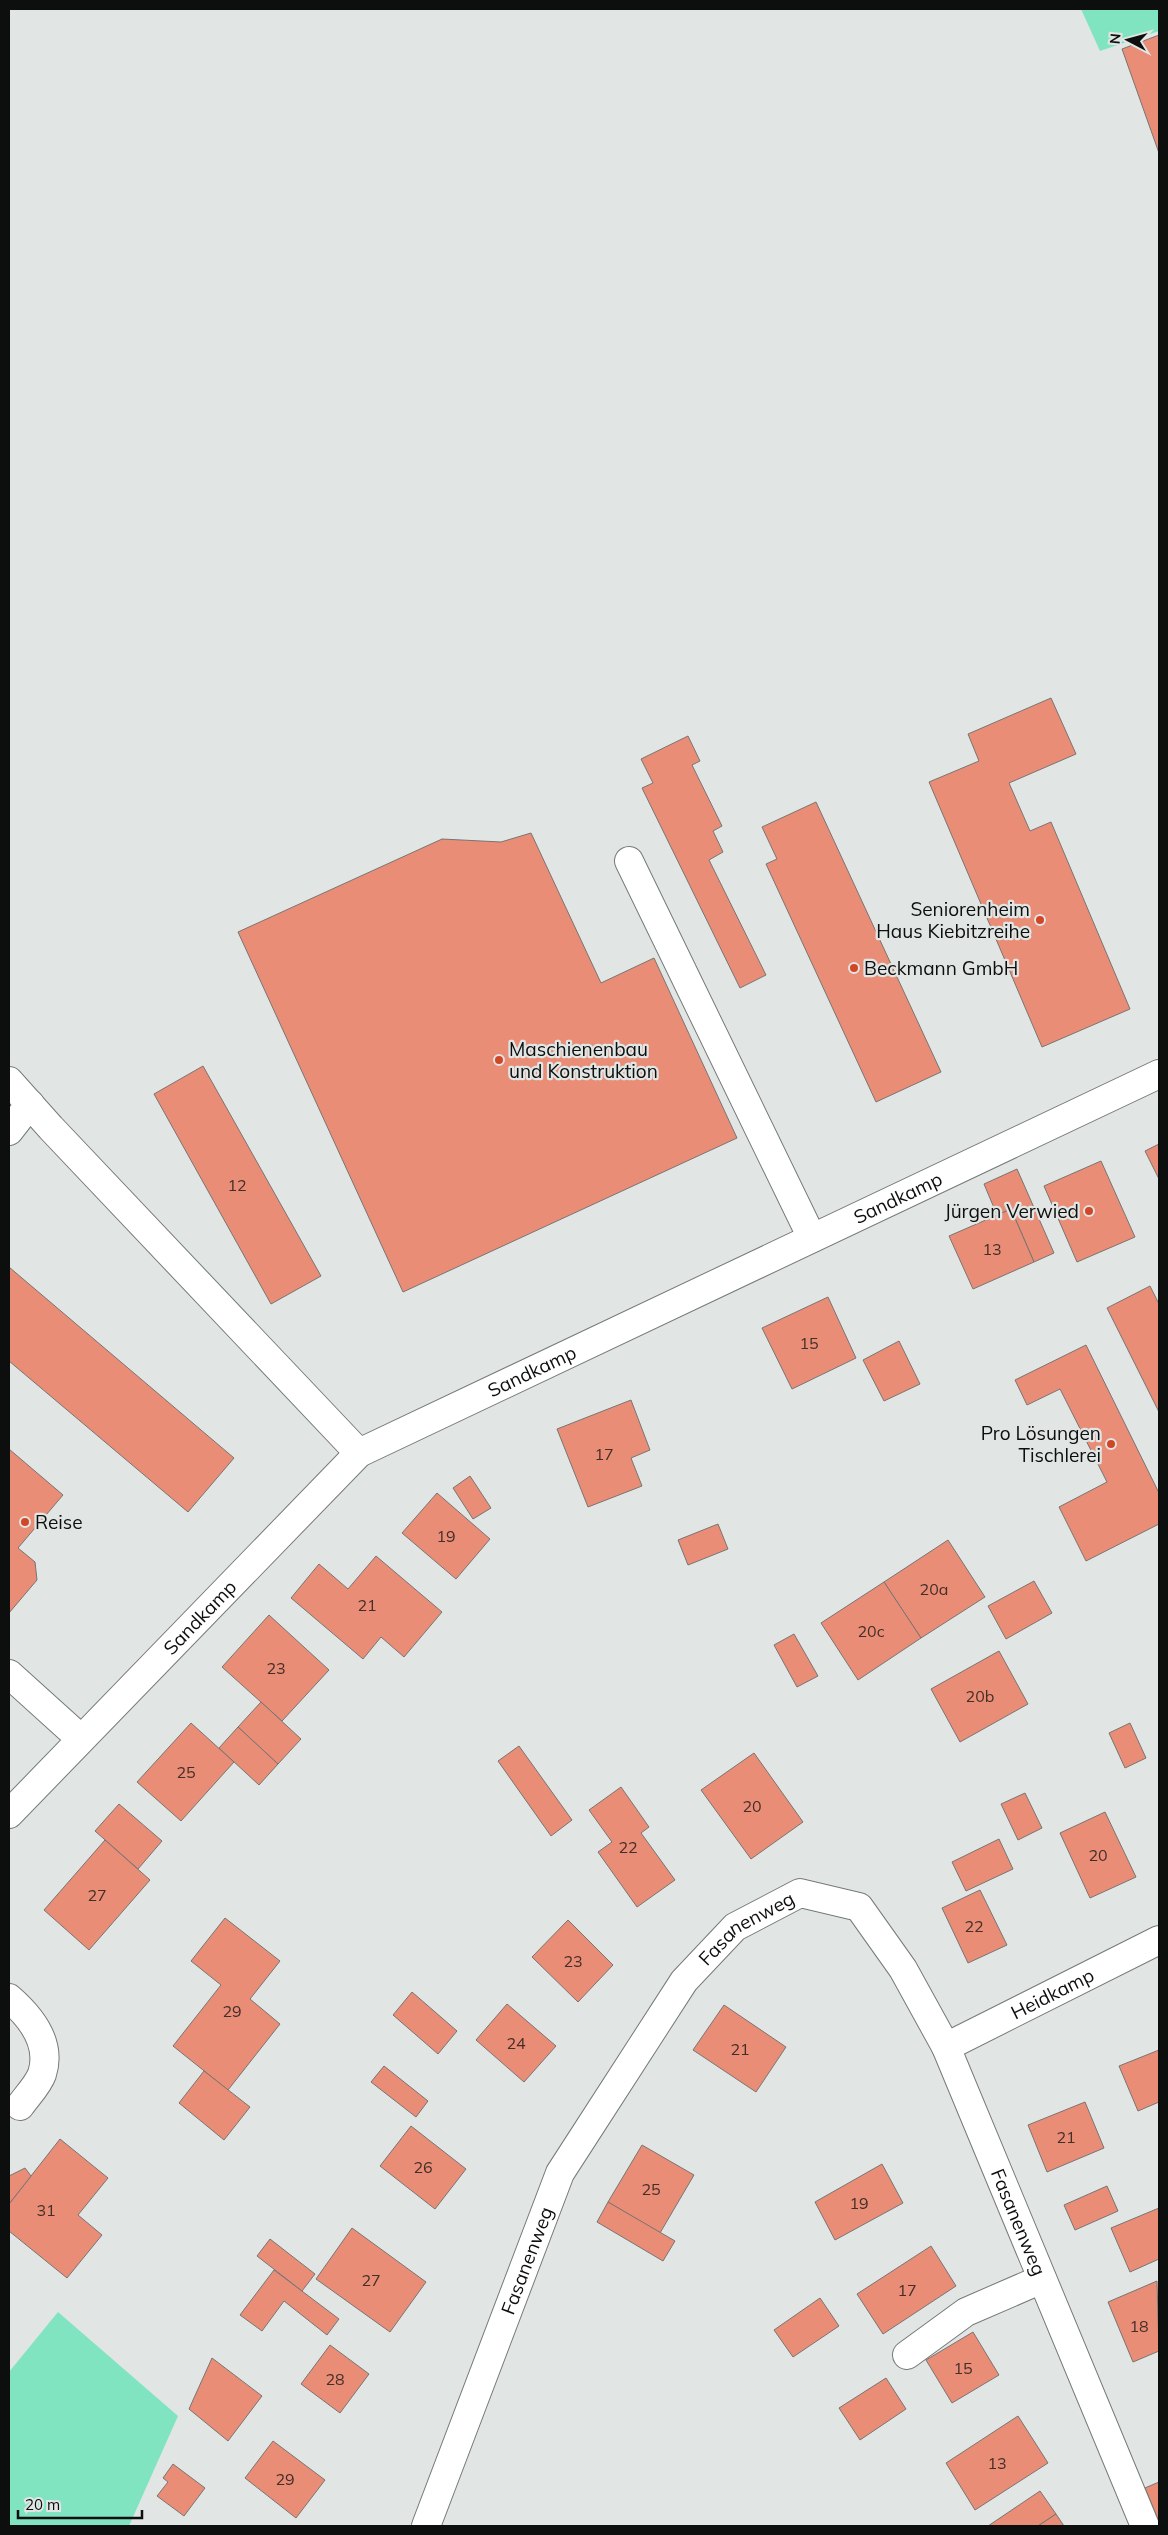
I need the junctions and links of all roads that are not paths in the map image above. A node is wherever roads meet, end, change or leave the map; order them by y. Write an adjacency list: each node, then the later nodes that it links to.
1 (629, 861): 6 (street)
2 (1159, 1074): 6 (street, Sandkamp)
3 (9, 1081): 4 (street)
4 (30, 1104): 5 (street); 7 (street)
5 (9, 1131)
6 (812, 1238): 7 (street, Sandkamp)
7 (359, 1453): 9 (street, Sandkamp)
8 (9, 1674): 9 (street)
9 (81, 1739): 10 (street, Sandkamp)
10 (9, 1814)
11 (1159, 1940): 13 (street, Heidkamp)
12 (9, 1998): 14 (street)
13 (946, 2047): 15 (street, Fasanenweg); 17 (street, Fasanenweg)
14 (20, 2106)
15 (1042, 2279): 16 (street); 18 (street, Fasanenweg)
16 (907, 2355)
17 (426, 2526)
18 (1145, 2526)

